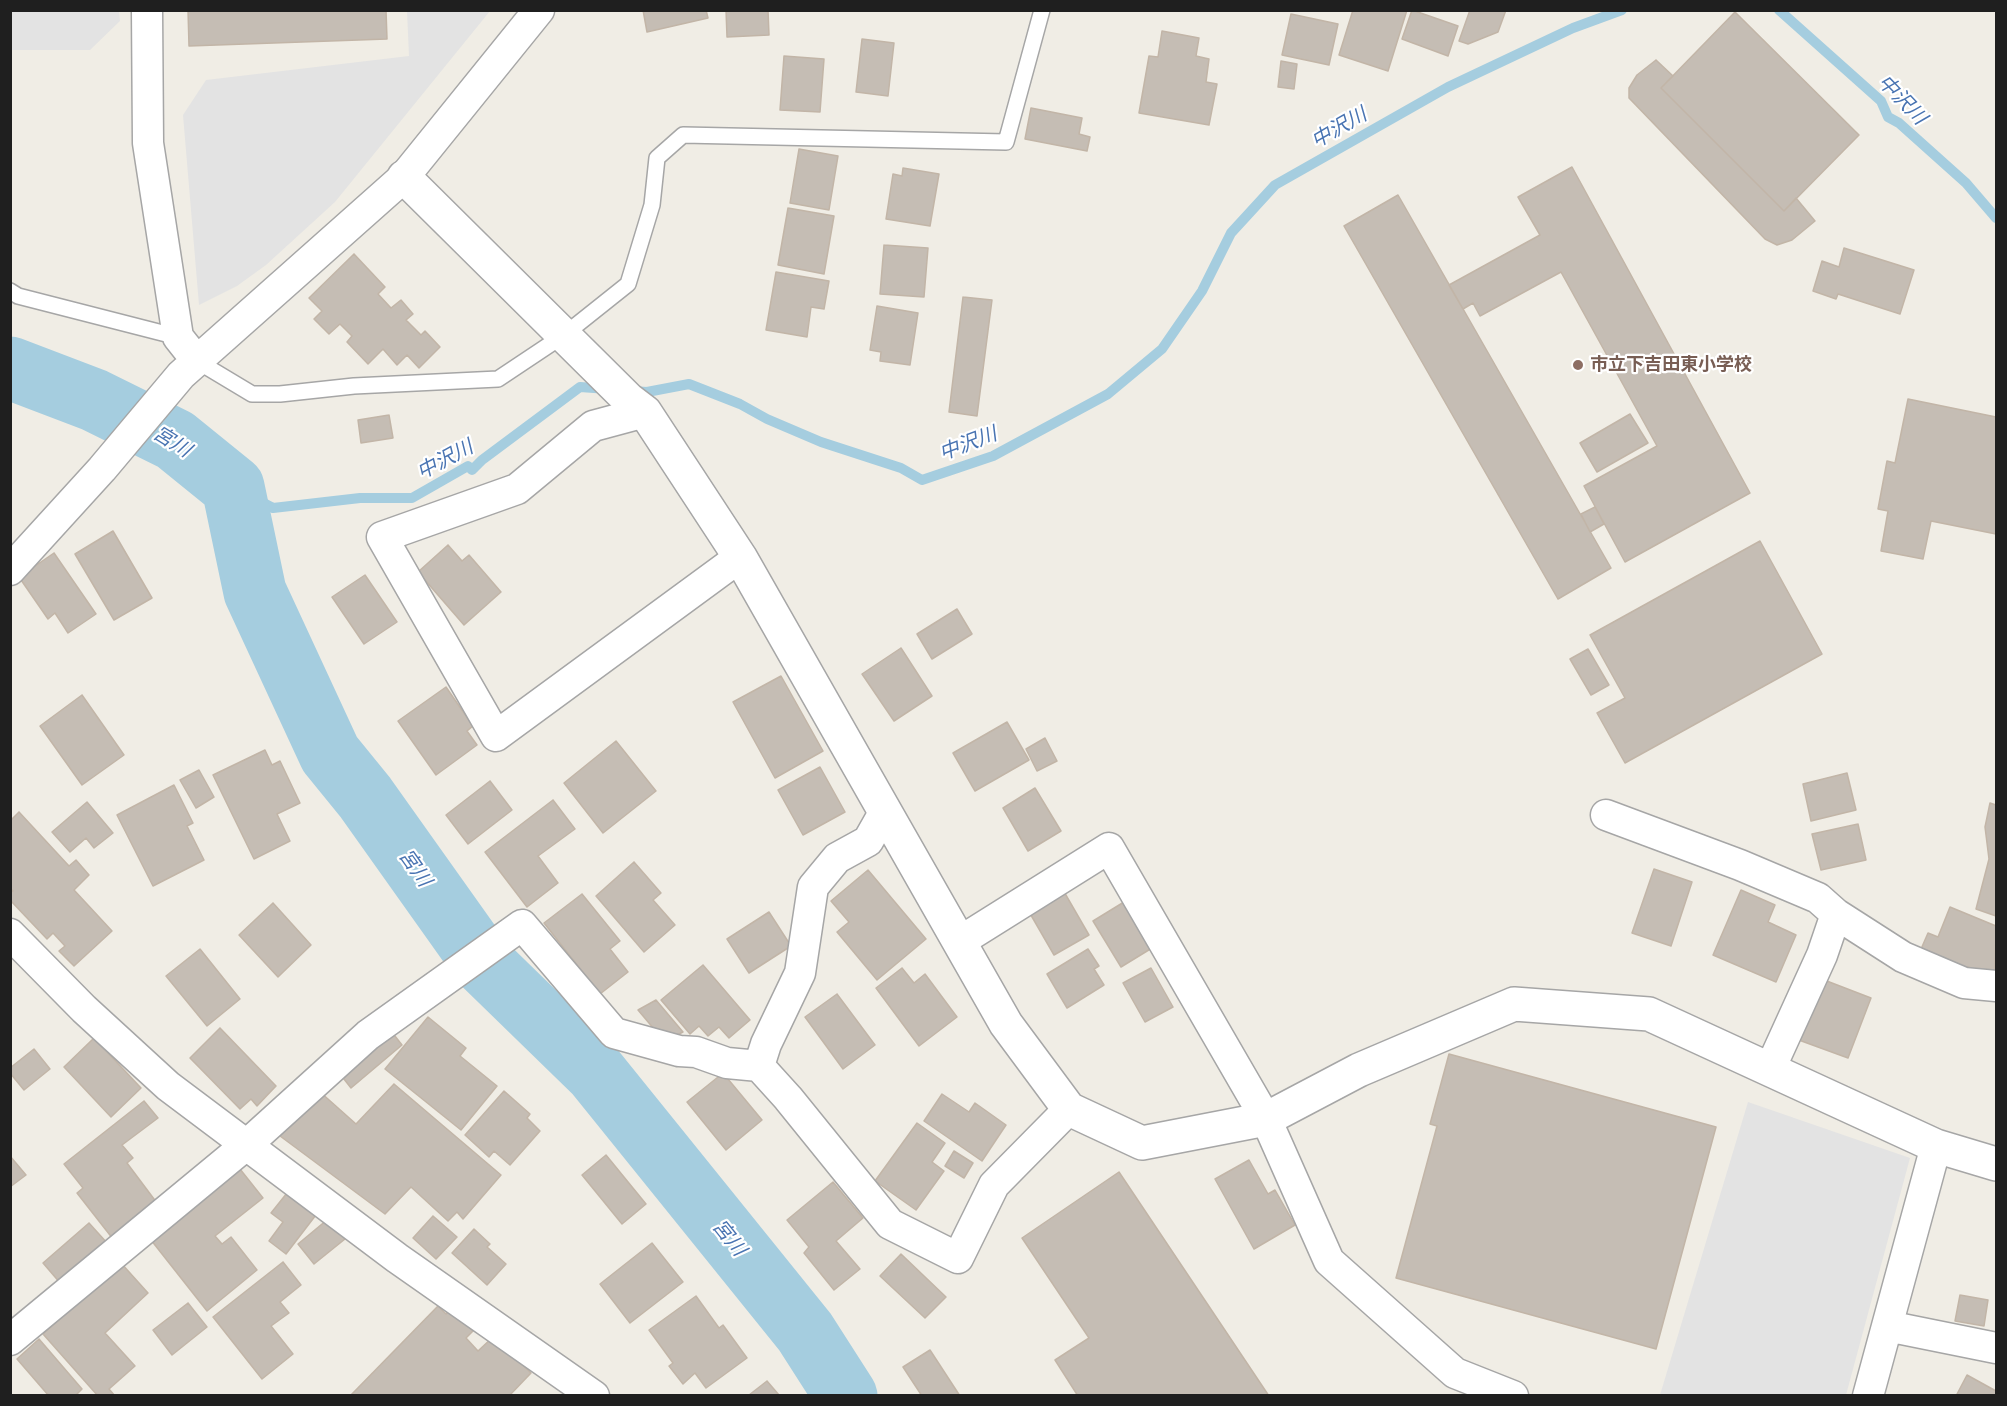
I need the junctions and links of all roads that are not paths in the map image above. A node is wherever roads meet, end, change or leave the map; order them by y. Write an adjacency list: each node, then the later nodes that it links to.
1 (147, 10): 6 (street)
2 (539, 10): 4 (street)
3 (1042, 10): 7 (lane)
4 (404, 177): 7 (street); 8 (street)
5 (10, 291): 6 (lane)
6 (178, 337): 8 (street)
7 (572, 343): 8 (lane); 9 (street)
8 (189, 368): 11 (street)
9 (636, 406): 10 (street); 10 (street)
10 (740, 557): 12 (street)
11 (10, 570)
12 (885, 811): 16 (street); 18 (street)
13 (1606, 815): 14 (street)
14 (1836, 914): 17 (street); 19 (street)
15 (10, 934): 22 (street)
16 (959, 942): 20 (street); 21 (street)
17 (1996, 986)
18 (759, 1066): 20 (street); 22 (street)
19 (1770, 1070): 21 (street); 23 (street)
20 (1069, 1109): 21 (street)
21 (1266, 1119): 28 (street)
22 (245, 1145): 26 (street); 29 (street)
23 (1936, 1146): 24 (street); 25 (street)
24 (1996, 1164)
25 (1887, 1326): 27 (street); 31 (street)
26 (10, 1340)
27 (1996, 1348)
28 (1448, 1383): 30 (street)
29 (594, 1395)
30 (1513, 1395)
31 (1868, 1395)

